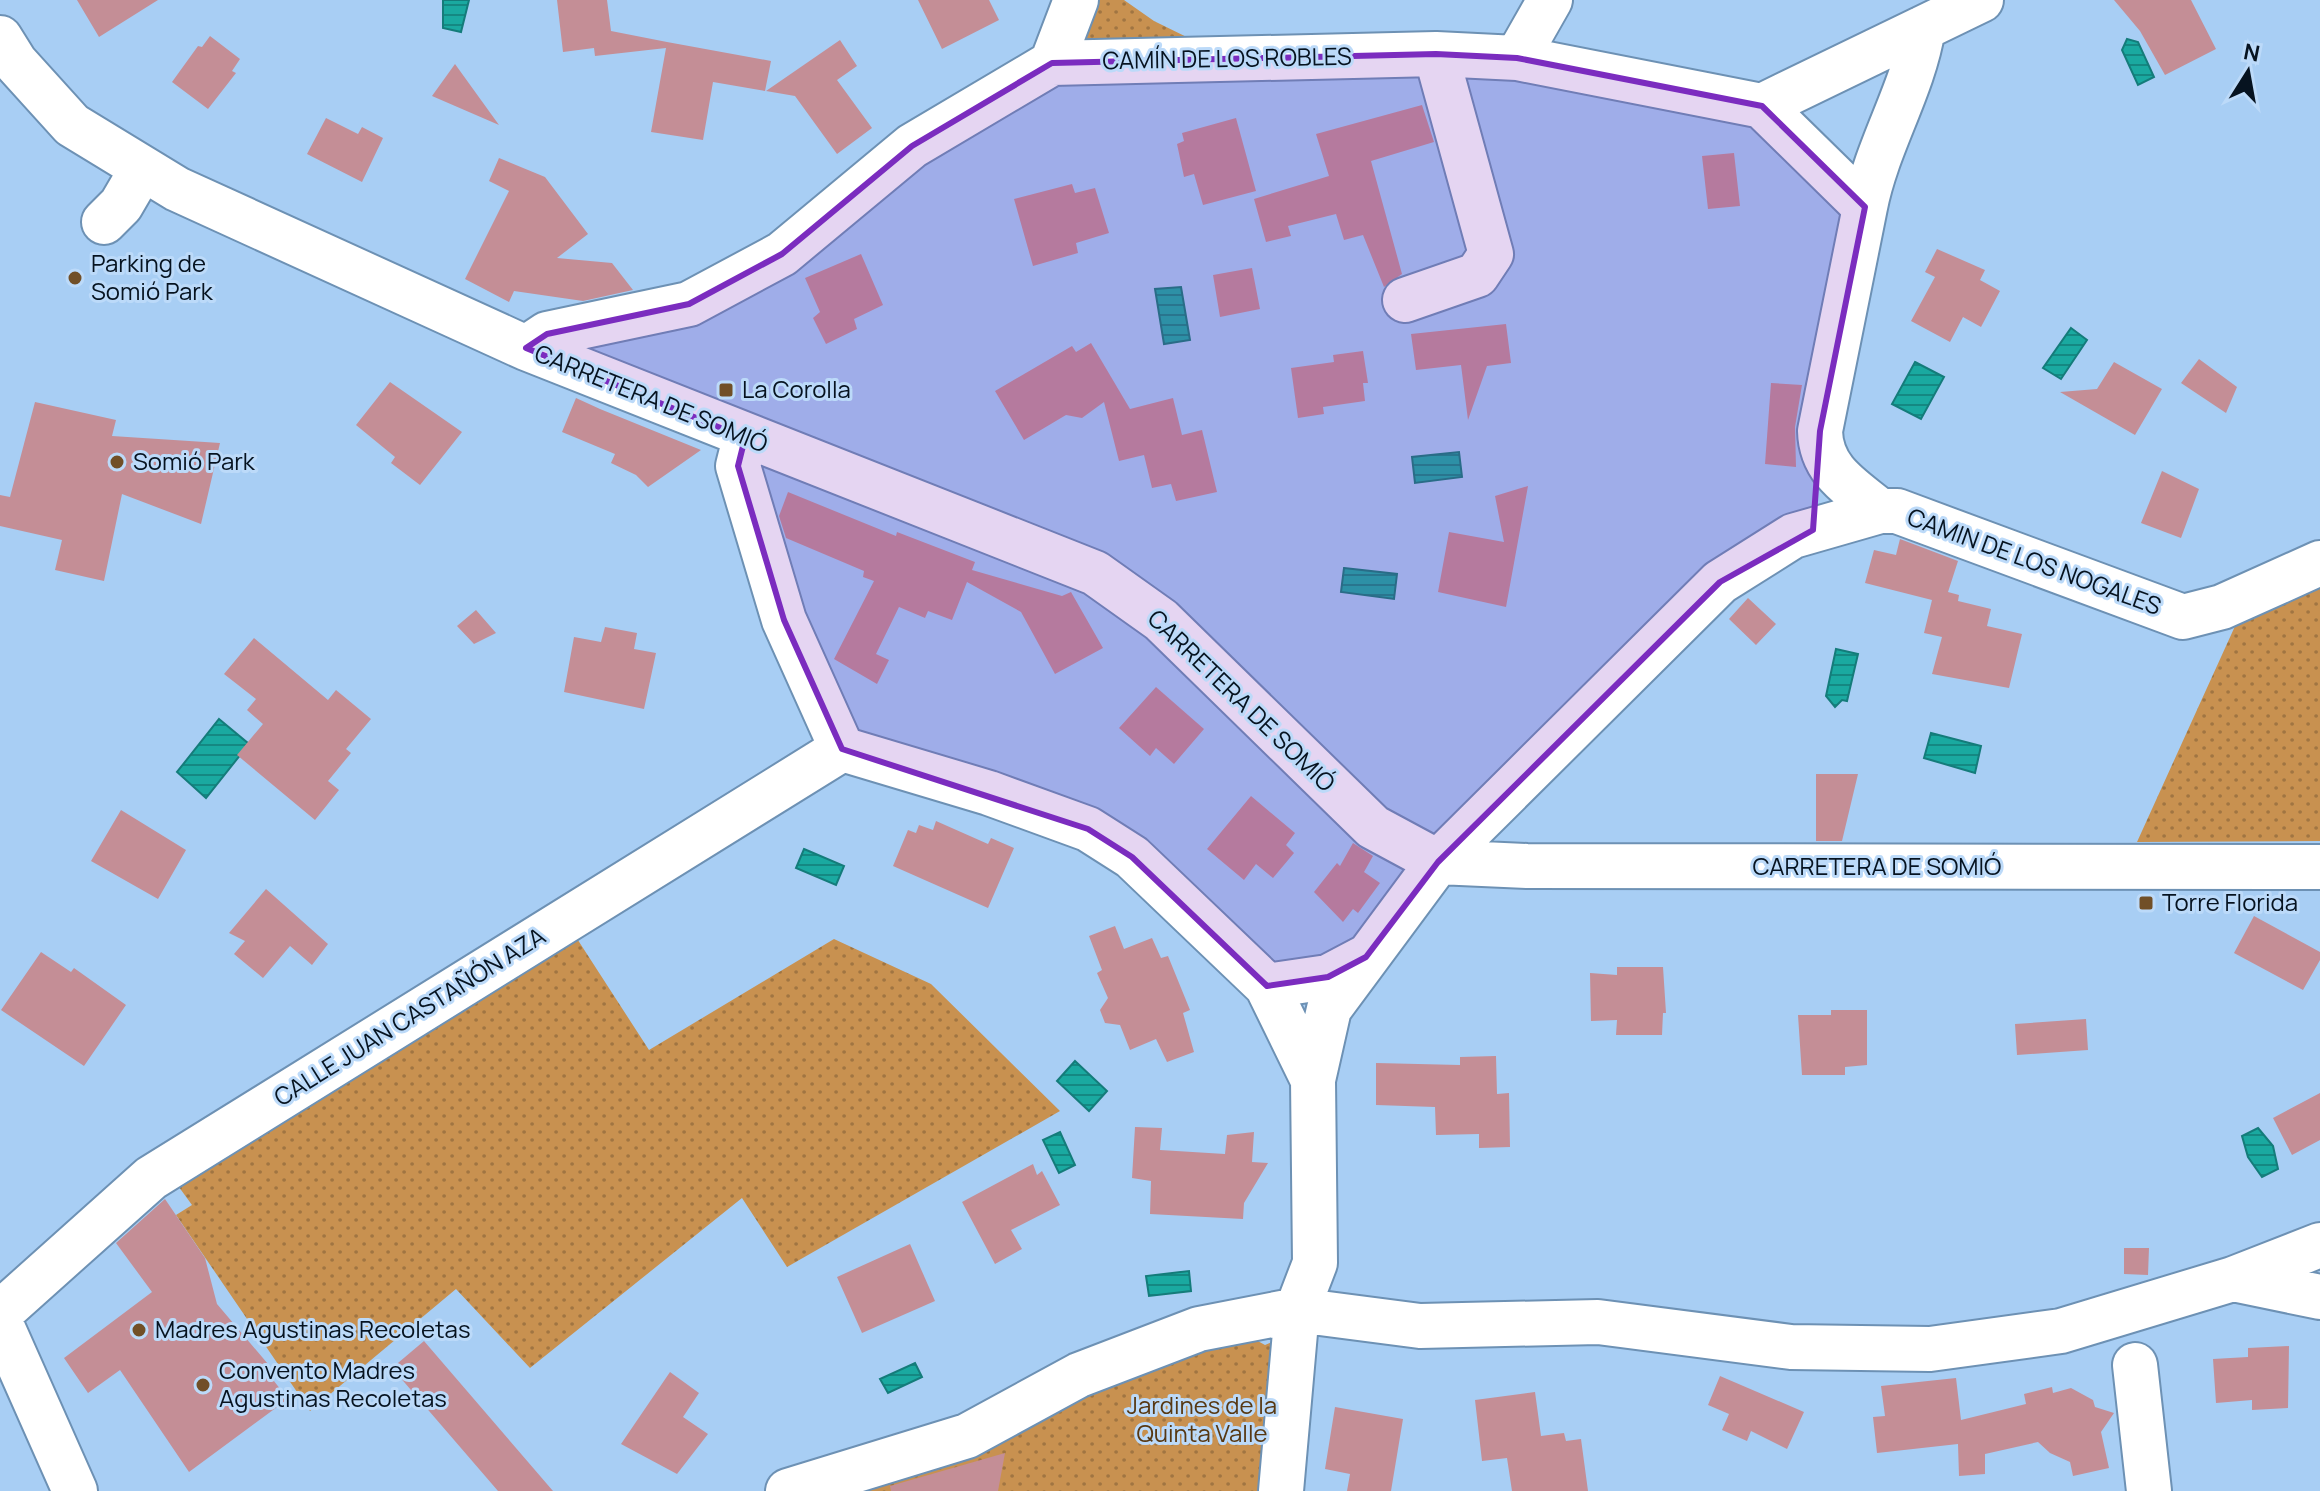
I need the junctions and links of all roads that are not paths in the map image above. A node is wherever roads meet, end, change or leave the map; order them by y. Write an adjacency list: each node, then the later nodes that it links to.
1 (1076, 0): 8 (street)
2 (1550, 0): 7 (street)
3 (1981, 0): 4 (street)
4 (1923, 28): 9 (street); 11 (street)
5 (0, 38): 10 (street, CARRETERA DE SOMIÓ)
6 (1436, 54): 7 (street, CAMÍN DE LOS ROBLES); 8 (street, CAMÍN DE LOS ROBLES); 13 (street)
7 (1517, 58): 9 (street, CAMÍN DE LOS ROBLES)
8 (1052, 63): 14 (street, CAMÍN DE LOS ROBLES)
9 (1762, 106): 11 (street)
10 (142, 169): 12 (street); 14 (street, CARRETERA DE SOMIÓ)
11 (1865, 207): 16 (street)
12 (104, 222)
13 (1405, 300)
14 (526, 348): 15 (street, CARRETERA DE SOMIÓ)
15 (745, 438): 20 (street); 21 (street, CARRETERA DE SOMIÓ)
16 (1821, 453): 17 (street); 18 (street)
17 (1880, 511): 18 (street, CAMIN DE LOS NOGALES); 19 (street, CAMIN DE LOS NOGALES)
18 (1813, 530): 21 (street, CAMIN DE LOS NOGALES)
19 (2320, 563)
20 (842, 749): 24 (street); 30 (street, CALLE JUAN CASTAÑÓN AZA)
21 (1438, 862): 22 (street, CARRETERA DE SOMIÓ); 23 (street, CAMIN DE LOS NOGALES)
22 (2320, 867)
23 (1366, 957): 24 (street); 25 (street, CAMIN DE LOS NOGALES)
24 (1267, 986): 25 (street)
25 (1313, 1080): 29 (street)
26 (2320, 1245): 27 (street)
27 (2233, 1279): 28 (street); 29 (street)
28 (2320, 1297)
29 (1297, 1310): 34 (street); 35 (street)
30 (0, 1313)
31 (0, 1322): 33 (street)
32 (2135, 1365): 36 (street)
33 (71, 1487)
34 (788, 1491)
35 (1281, 1491)
36 (2149, 1491)

